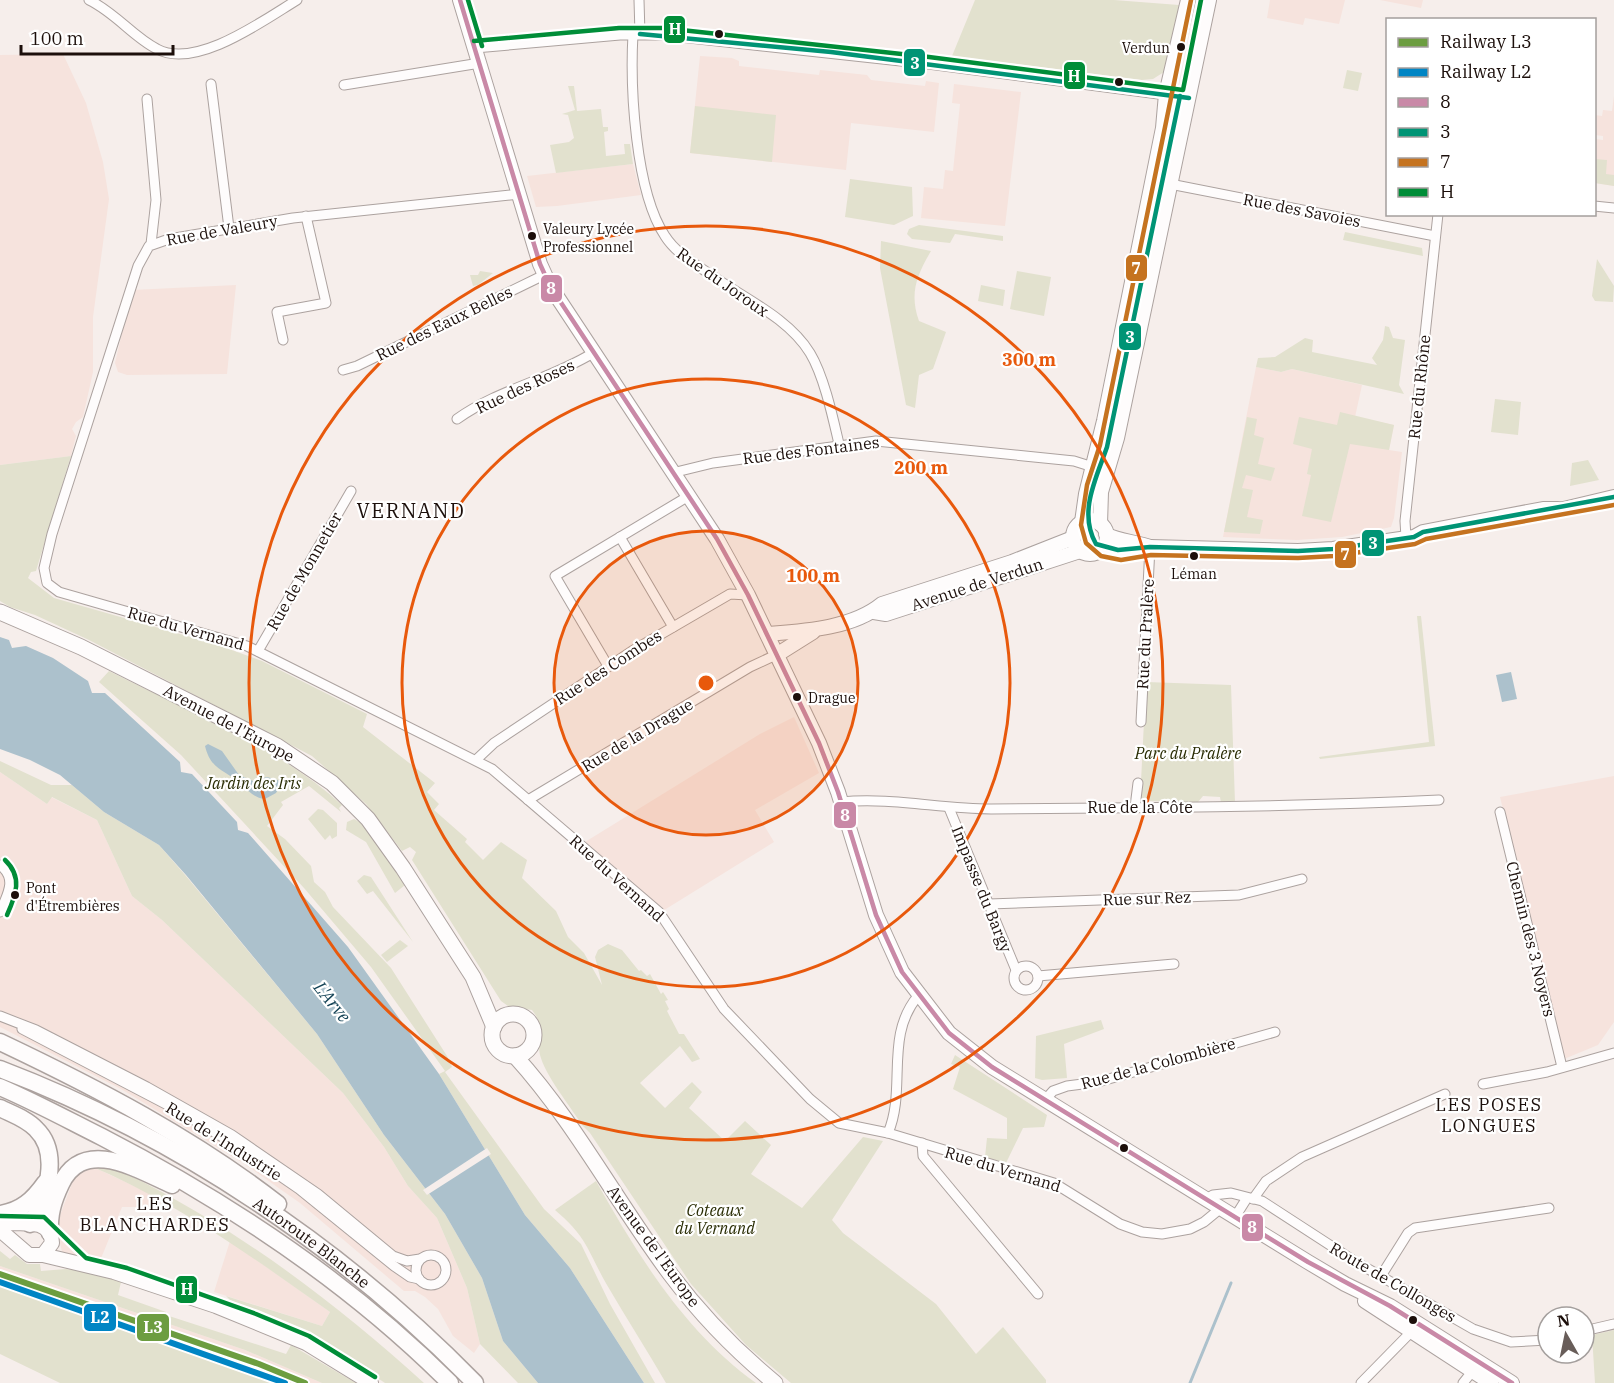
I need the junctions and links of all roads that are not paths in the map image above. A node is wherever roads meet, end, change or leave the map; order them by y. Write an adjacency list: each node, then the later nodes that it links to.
1 (89, 0): 2 (street)
2 (297, 0)
3 (460, 0): 8 (main road)
4 (639, 0): 7 (street, Rue du Joroux)
5 (1188, 0): 12 (main road)
6 (1209, 0): 13 (main road)
7 (636, 34): 8 (street); 12 (street); 29 (street, Rue du Joroux)
8 (475, 48): 9 (main road)
9 (480, 63): 11 (street); 16 (main road)
10 (211, 84): 21 (street)
11 (344, 85)
12 (1166, 94): 13 (street); 30 (main road)
13 (1189, 98): 15 (main road)
14 (147, 99): 23 (street)
15 (1170, 184): 22 (street, Rue des Savoies); 36 (main road)
16 (520, 194): 19 (street, Rue de Valeury); 24 (main road)
17 (1596, 206): 18 (street)
18 (1614, 208)
19 (306, 216): 21 (street, Rue de Valeury); 25 (street)
20 (1438, 216): 22 (street, Rue du Rhône)
21 (229, 228): 23 (street, Rue de Valeury)
22 (1435, 236): 38 (street, Rue du Rhône)
23 (151, 244): 43 (street, Rue de Valeury)
24 (544, 275): 26 (main road); 27 (street, Rue des Eaux Belles)
25 (283, 340)
26 (593, 353): 28 (street, Rue des Roses); 31 (main road)
27 (343, 370)
28 (457, 420)
29 (839, 444): 30 (street, Rue des Fontaines); 31 (street, Rue des Fontaines)
30 (1093, 467): 35 (main road)
31 (672, 473): 33 (main road)
32 (351, 491): 50 (street, Rue de Monnetier)
33 (687, 497): 37 (street); 44 (main road)
34 (1614, 497): 38 (main road)
35 (1082, 522): 36 (main road); 39 (main road)
36 (1103, 529): 40 (main road); 41 (main road)
37 (620, 537): 47 (street); 52 (street)
38 (1410, 537): 40 (main road)
39 (1073, 538): 42 (main road); 46 (main road, Avenue de Verdun)
40 (1150, 547): 41 (main road); 53 (street, Rue du Pralère)
41 (1103, 548): 42 (main road)
42 (1080, 551): 46 (main road, Avenue de Verdun)
43 (45, 563): 50 (street, Rue du Vernand)
44 (748, 595): 47 (street, Rue des Combes); 49 (main road)
45 (1, 611): 69 (main road, Avenue de l'Europe)
46 (874, 612): 48 (main road, Avenue de Verdun)
47 (673, 627): 52 (street, Rue des Combes)
48 (817, 630): 49 (main road, Avenue de Verdun); 51 (main road, Avenue de Verdun)
49 (768, 634): 51 (main road)
50 (258, 651): 54 (street, Rue du Vernand)
51 (778, 654): 56 (street, Rue de la Drague); 58 (main road)
52 (608, 666): 54 (street, Rue des Combes)
53 (1141, 722)
54 (477, 759): 56 (street, Rue du Vernand)
55 (1138, 783): 59 (street)
56 (528, 800): 90 (street, Rue du Vernand)
57 (1439, 800): 59 (street, Rue de la Côte)
58 (841, 802): 60 (street, Rue de la Côte); 70 (main road)
59 (1135, 807): 60 (street, Rue de la Côte)
60 (949, 808): 64 (street, Impasse du Bargy)
61 (1500, 812): 80 (street, Chemin des 3 Noyers)
62 (0, 866): 65 (street)
63 (1302, 879): 64 (street, Rue sur Rez)
64 (989, 904): 67 (street, Impasse du Bargy)
65 (0, 912)
66 (1174, 964): 68 (street)
67 (1016, 970): 68 (street); 68 (street)
68 (1038, 976)
69 (473, 977): 71 (main road, Avenue de l'Europe); 74 (main road, Avenue de l'Europe)
70 (918, 996): 87 (main road); 90 (street)
71 (511, 1014): 74 (main road); 77 (main road)
72 (0, 1016): 73 (street, Rue de l'Industrie)
73 (15, 1024): 106 (street, Rue de l'Industrie); 109 (street, Rue de l'Industrie)
74 (494, 1027): 79 (main road)
75 (1275, 1032): 87 (street, Rue de la Colombière)
76 (0, 1042): 111 (highway)
77 (530, 1048): 79 (main road); 85 (main road, Avenue de l'Europe)
78 (1614, 1053): 80 (street)
79 (515, 1056): 85 (main road, Avenue de l'Europe)
80 (1562, 1067): 82 (street)
81 (0, 1069): 111 (highway, Autoroute Blanche)
82 (1483, 1084)
83 (0, 1087): 89 (highway, Autoroute Blanche)
84 (1444, 1094): 94 (street)
85 (550, 1095): 120 (main road, Avenue de l'Europe)
86 (0, 1096): 89 (highway)
87 (1046, 1100): 93 (main road)
88 (0, 1108): 92 (highway)
89 (92, 1132): 99 (highway, Autoroute Blanche)
90 (888, 1133): 91 (street, Rue du Vernand)
91 (922, 1143): 95 (street, Rue du Vernand); 110 (street)
92 (47, 1180): 97 (highway); 101 (highway)
93 (1206, 1199): 94 (street, Route de Collonges); 95 (main road)
94 (1250, 1199): 98 (street); 108 (street, Route de Collonges)
95 (1221, 1208): 98 (main road)
96 (1549, 1208): 108 (street)
97 (0, 1214)
98 (1235, 1217): 113 (main road)
99 (244, 1218): 103 (highway); 118 (highway, Autoroute Blanche)
100 (0, 1223): 101 (main road)
101 (29, 1224): 103 (main road); 104 (main road)
102 (0, 1230): 104 (main road)
103 (51, 1235): 105 (main road); 107 (main road)
104 (19, 1245): 105 (main road)
105 (43, 1255): 107 (main road)
106 (420, 1259): 109 (street); 109 (street, Rue de l'Industrie)
107 (82, 1265): 117 (main road)
108 (1381, 1276): 115 (street, Route de Collonges)
109 (419, 1279)
110 (1038, 1294)
111 (400, 1312): 119 (highway, Autoroute Blanche)
112 (1614, 1324): 114 (street)
113 (1416, 1328): 116 (main road); 121 (street)
114 (1596, 1329)
115 (1536, 1342)
116 (1476, 1367): 122 (street); 123 (main road); 124 (main road)
117 (371, 1383)
118 (450, 1383)
119 (475, 1383)
120 (775, 1383)
121 (1361, 1383)
122 (1463, 1383)
123 (1491, 1383)
124 (1512, 1383)

